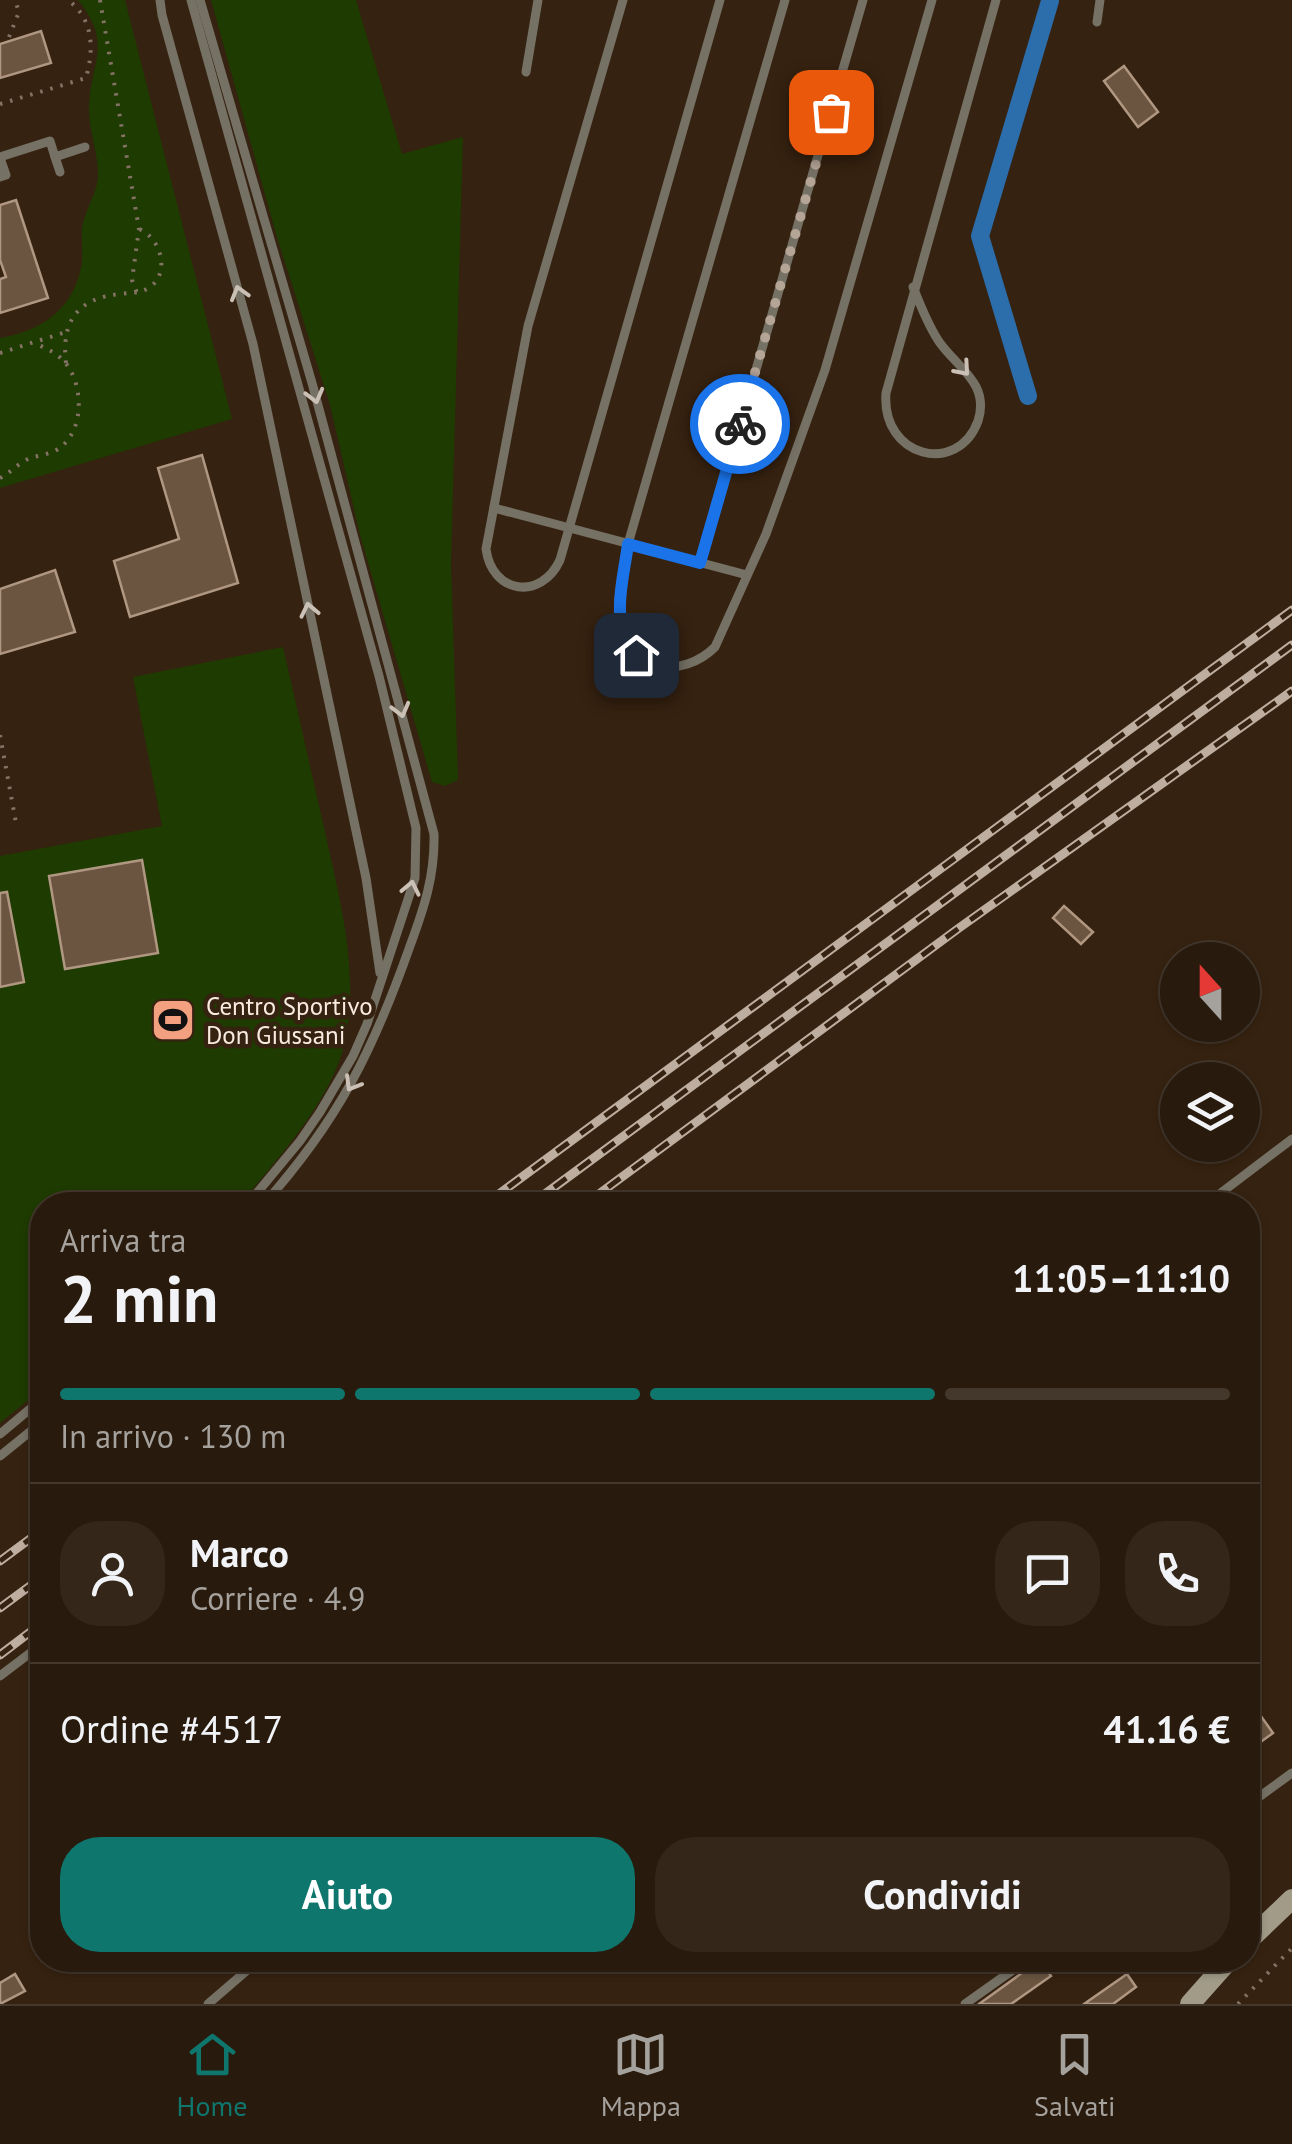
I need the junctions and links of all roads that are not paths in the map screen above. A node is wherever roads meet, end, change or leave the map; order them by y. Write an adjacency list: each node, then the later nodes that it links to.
1 (160, 0): 25 (lane, one-way to 1)
2 (191, 0): 25 (lane, one-way to 2)
3 (200, 0): 28 (lane, one-way to 28)
4 (538, 0): 13 (lane)
5 (623, 0): 20 (lane)
6 (720, 0): 21 (lane)
7 (785, 0): 22 (lane)
8 (863, 0): 23 (lane)
9 (932, 0): 24 (lane)
10 (996, 0): 19 (lane)
11 (1100, 0): 12 (lane)
12 (1097, 22)
13 (526, 72)
14 (85, 147): 15 (lane)
15 (55, 156): 16 (lane); 17 (lane)
16 (0, 157): 18 (lane)
17 (60, 172)
18 (0, 177)
19 (913, 287): 19 (lane, one-way to 19)
20 (494, 508): 21 (lane); 21 (lane)
21 (569, 528): 22 (lane)
22 (628, 544): 23 (lane); 24 (lane)
23 (700, 563): 24 (lane)
24 (747, 575)
25 (381, 981): 27 (lane)
26 (1292, 1140): 29 (lane)
27 (258, 1192)
28 (274, 1192)
29 (1222, 1192)
30 (30, 1409): 32 (lane)
31 (30, 1432): 33 (lane)
32 (0, 1434)
33 (0, 1456)
34 (30, 1653): 35 (lane)
35 (0, 1676)
36 (1292, 1773): 37 (lane)
37 (1260, 1796)
38 (1292, 1899): 39 (street)
39 (1260, 1930)
40 (245, 1972): 43 (lane)
41 (1011, 1972): 44 (lane)
42 (1218, 1972): 45 (street)
43 (208, 2004)
44 (965, 2004)
45 (1190, 2004)

